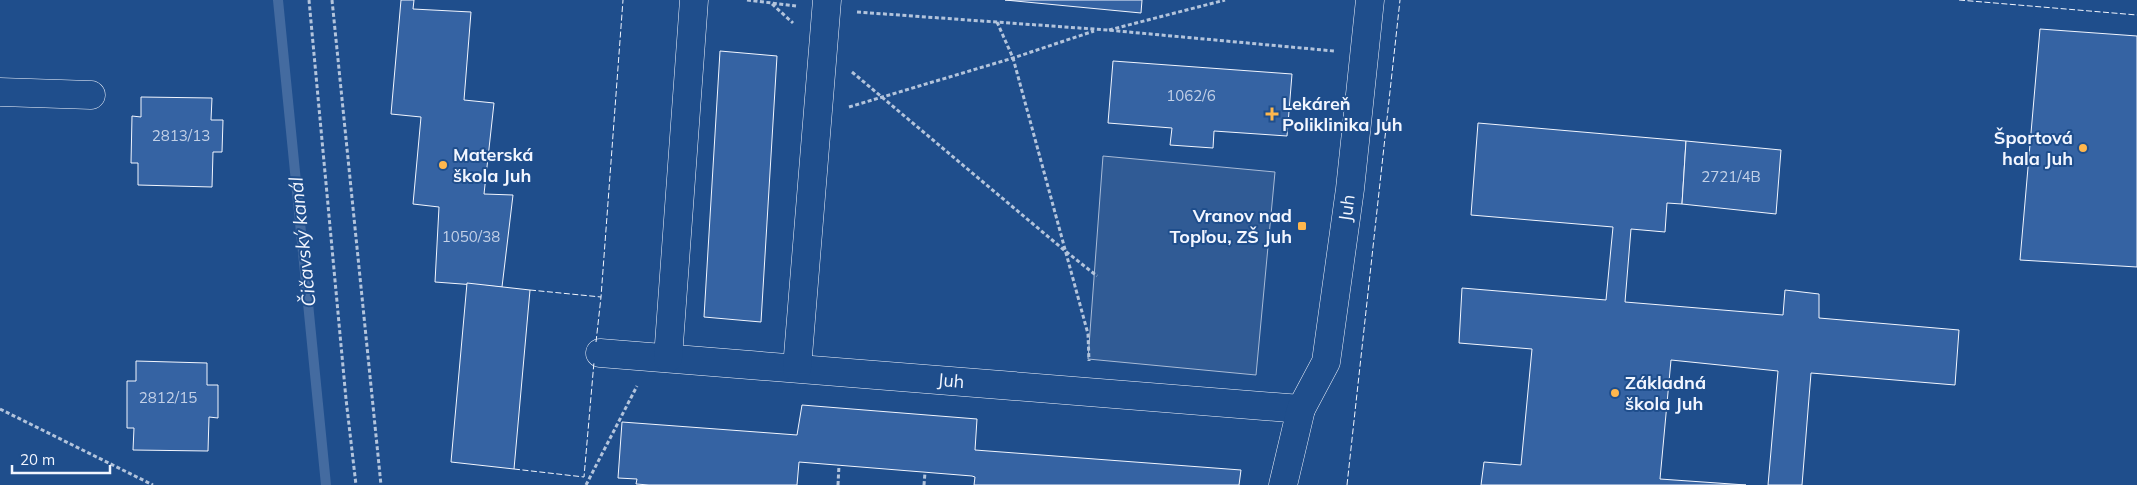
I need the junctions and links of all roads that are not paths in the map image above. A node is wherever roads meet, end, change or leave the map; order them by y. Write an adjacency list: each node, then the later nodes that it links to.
1 (694, 0): 7 (street)
2 (1370, 0): 9 (street, Juh)
3 (827, 5): 8 (street)
4 (0, 92): 5 (street)
5 (91, 95)
6 (600, 353): 7 (street, Juh)
7 (660, 357): 8 (street, Juh)
8 (797, 368): 9 (street, Juh)
9 (1301, 409): 10 (street, Juh)
10 (1283, 485)

